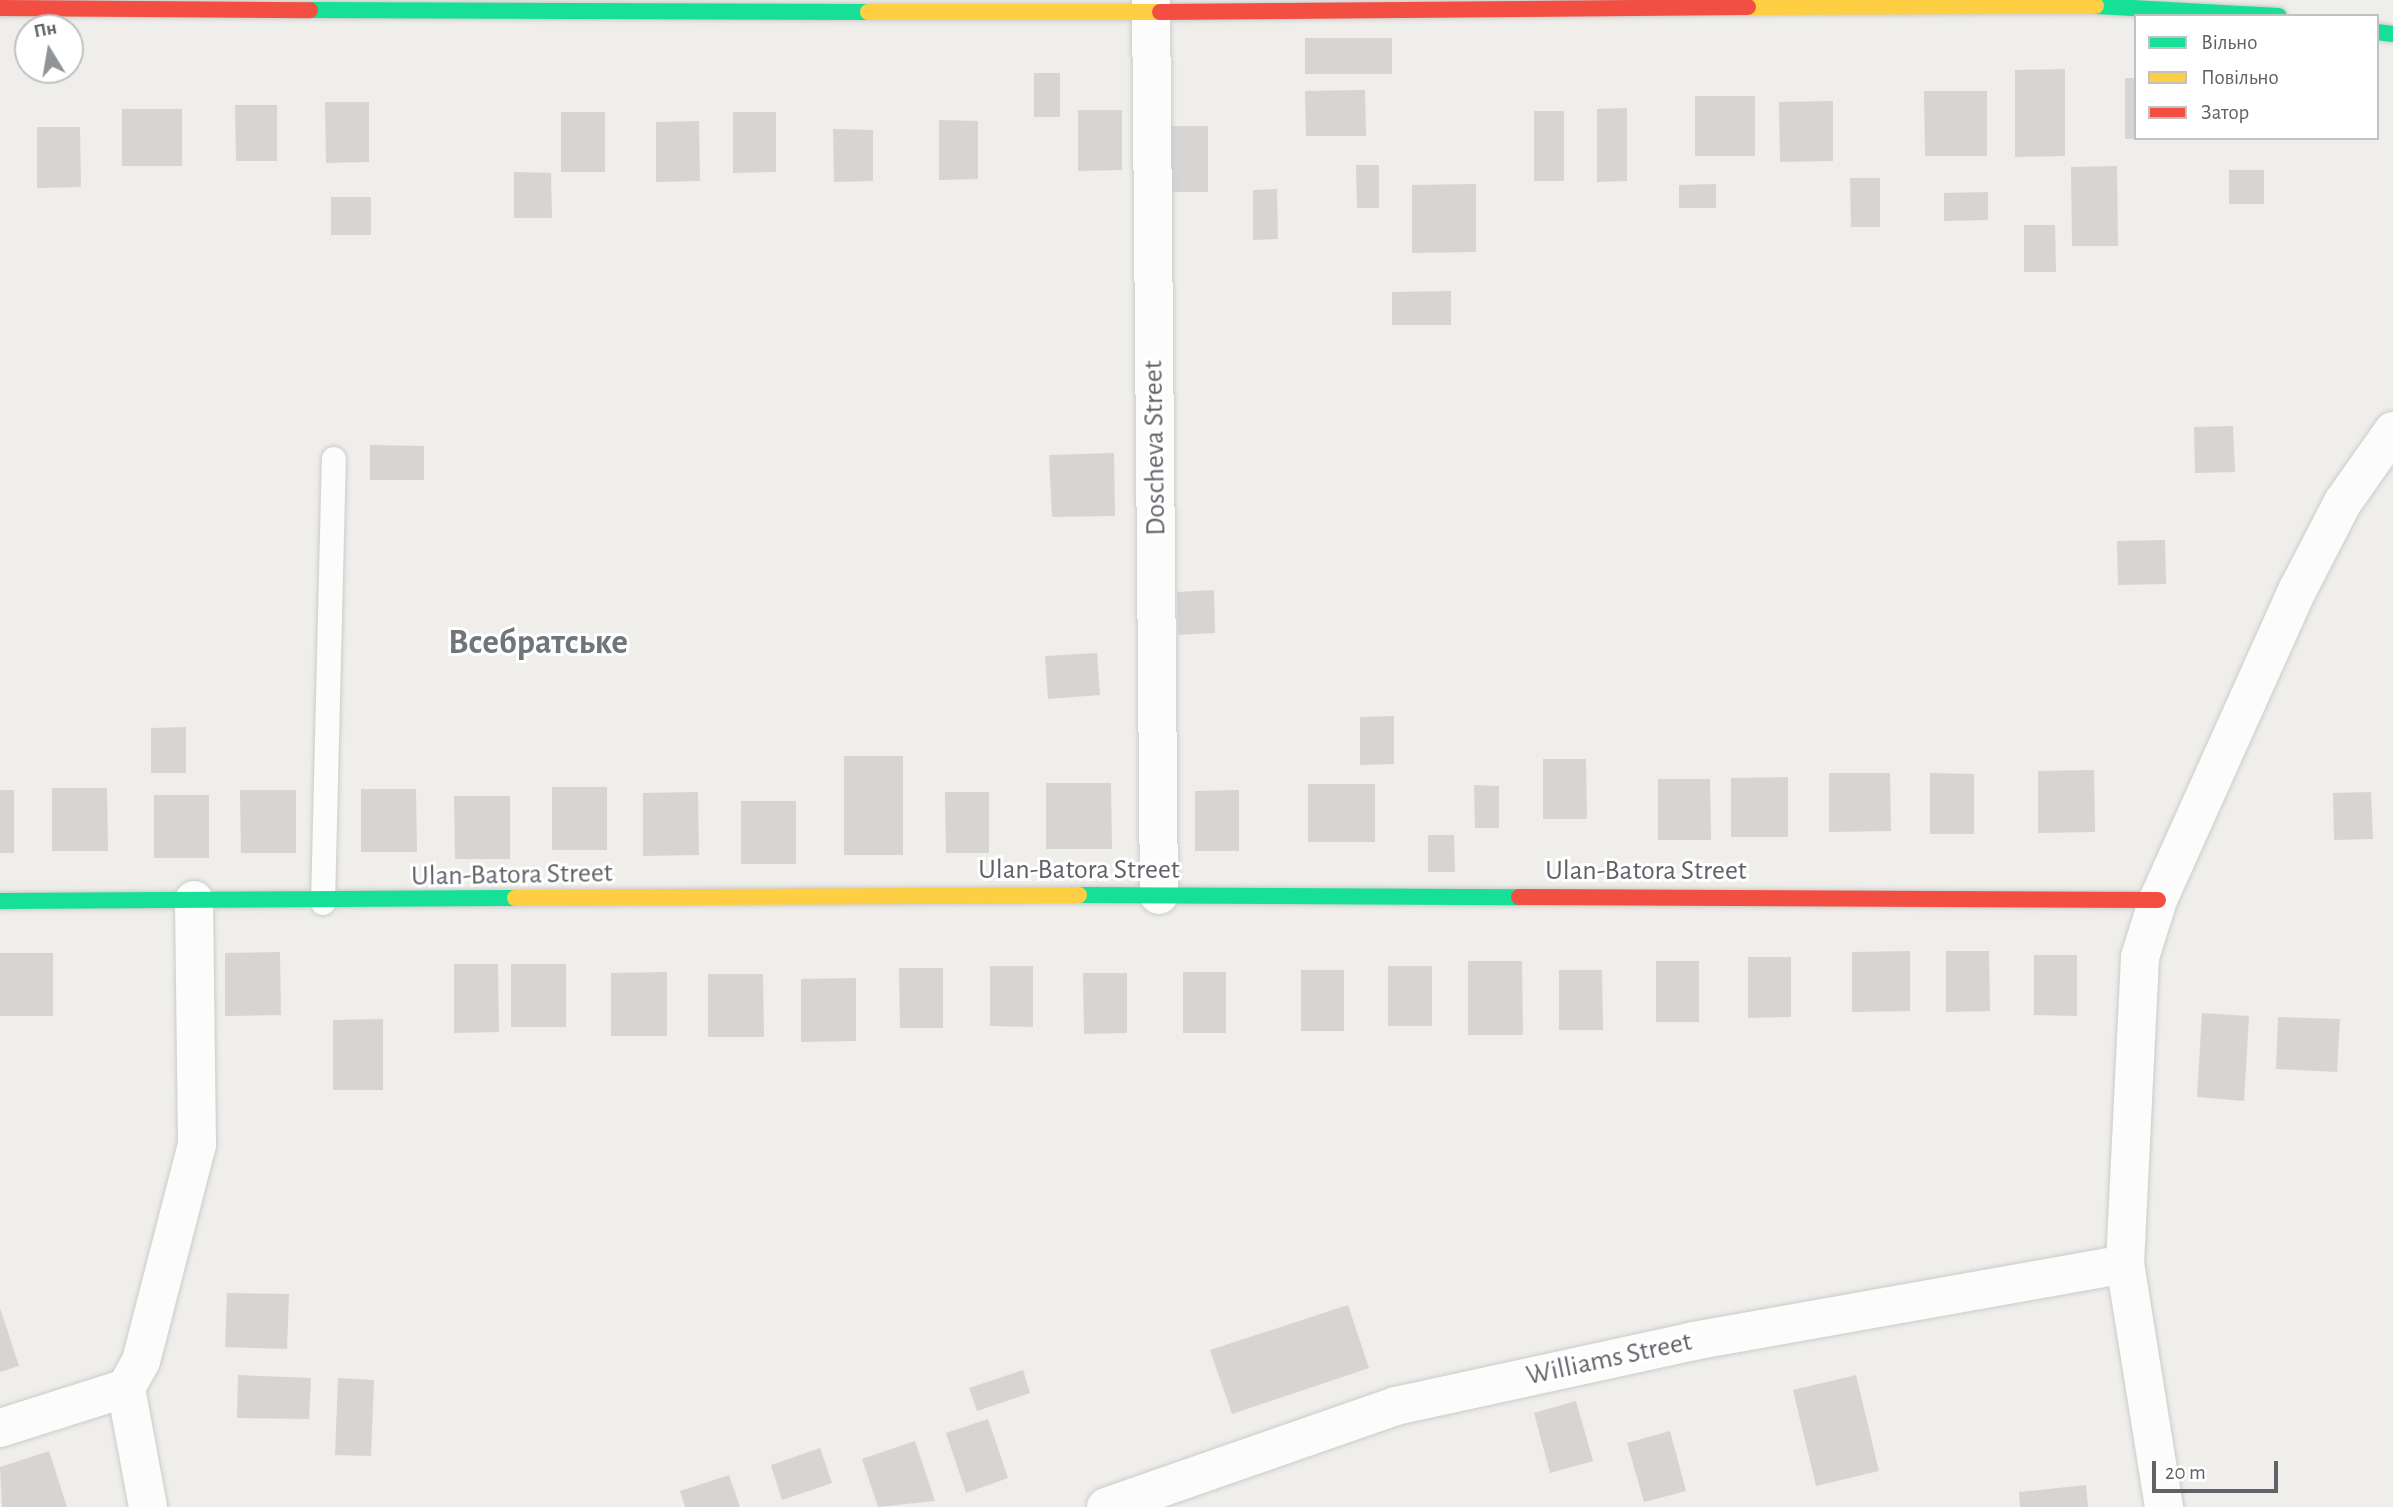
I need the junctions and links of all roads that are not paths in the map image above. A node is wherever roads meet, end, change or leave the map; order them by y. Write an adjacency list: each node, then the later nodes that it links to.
1 (1151, 5): 2 (main road); 3 (main road); 6 (street, Doscheva Street)
2 (0, 8)
3 (2241, 14)
4 (2393, 431): 8 (street)
5 (334, 459): 10 (lane)
6 (1159, 895): 8 (main road, Ulan-Batora Street); 10 (main road, Ulan-Batora Street)
7 (194, 900): 9 (main road, Ulan-Batora Street); 10 (main road, Ulan-Batora Street); 12 (street)
8 (2158, 900): 11 (street)
9 (0, 901)
10 (323, 903)
11 (2125, 1264): 15 (street, Williams Street); 16 (street)
12 (126, 1388): 13 (street); 14 (street)
13 (0, 1428)
14 (148, 1507)
15 (1106, 1507)
16 (2164, 1507)

